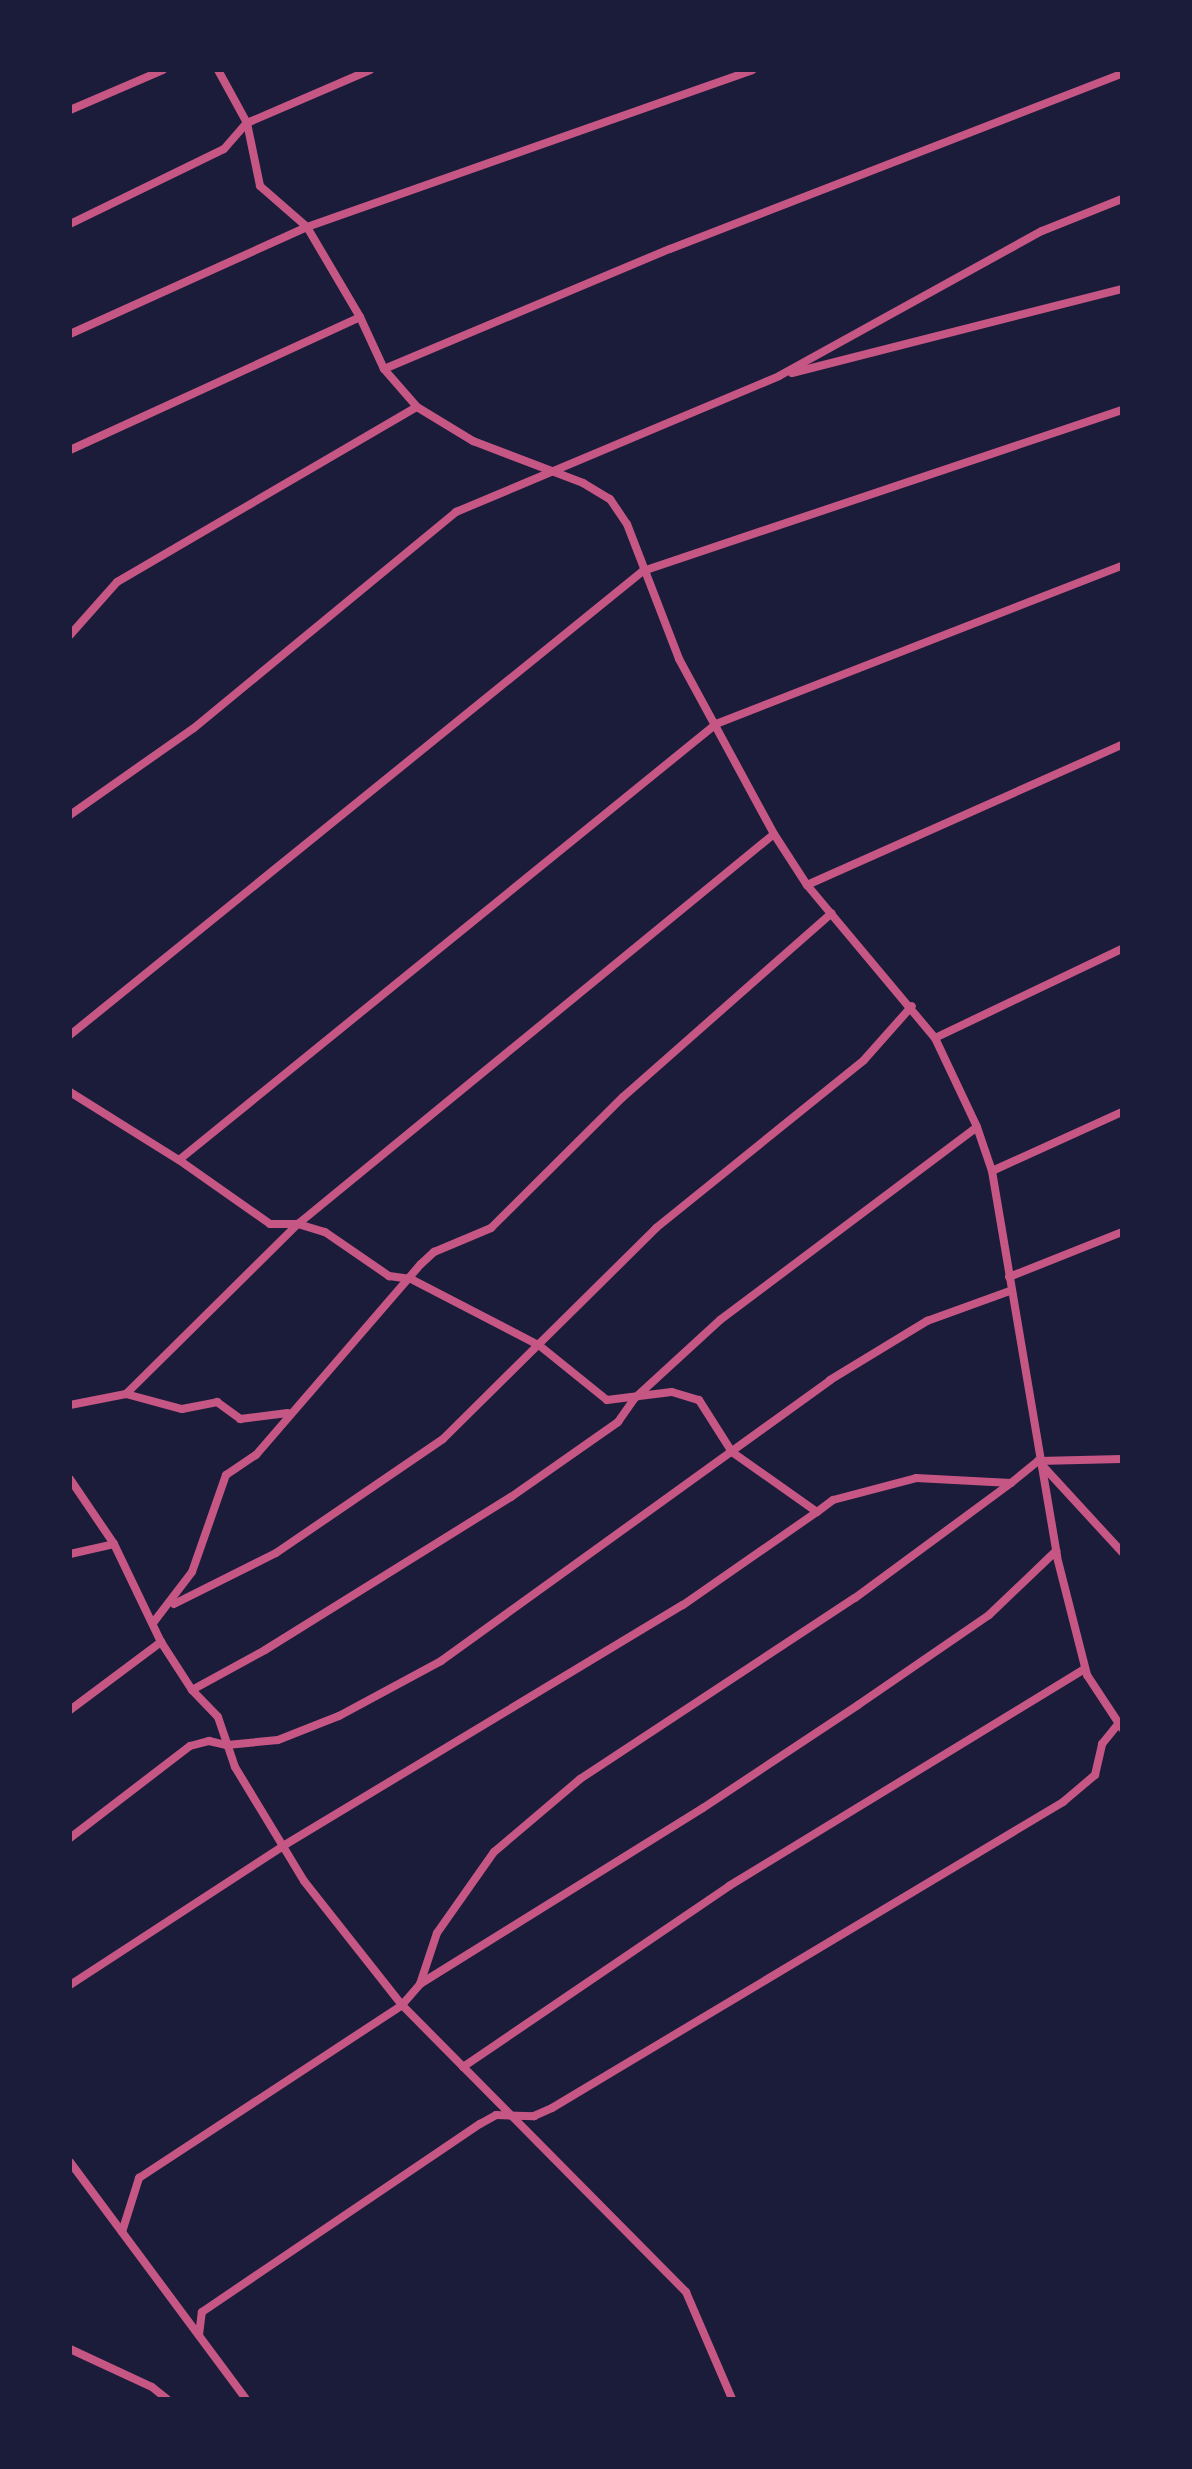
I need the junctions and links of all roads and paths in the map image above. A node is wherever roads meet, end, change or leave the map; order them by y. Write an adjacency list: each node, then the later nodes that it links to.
1 (163, 70): 6 (street)
2 (218, 70): 7 (street)
3 (370, 70): 7 (street)
4 (752, 70): 10 (street)
5 (1122, 74): 14 (street)
6 (70, 110)
7 (247, 123): 9 (street); 10 (street)
8 (1122, 199): 15 (street)
9 (70, 224)
10 (307, 227): 12 (street); 13 (street)
11 (1122, 289): 15 (street)
12 (360, 316): 14 (street); 18 (street)
13 (70, 334)
14 (384, 369): 16 (street)
15 (779, 376): 19 (street)
16 (416, 408): 19 (street); 22 (street)
17 (1122, 410): 21 (street)
18 (70, 450)
19 (546, 473): 21 (street); 25 (street)
20 (1122, 566): 23 (street)
21 (644, 571): 23 (street); 31 (street)
22 (70, 636)
23 (716, 724): 26 (street); 36 (street)
24 (1122, 745): 27 (street)
25 (70, 815)
26 (774, 834): 27 (street); 38 (street)
27 (807, 885): 28 (street)
28 (832, 913): 30 (street); 41 (street)
29 (1122, 949): 32 (street)
30 (912, 1006): 32 (street); 43 (street)
31 (70, 1035)
32 (935, 1038): 35 (street)
33 (70, 1092): 36 (street)
34 (1122, 1112): 37 (street)
35 (977, 1127): 37 (street); 45 (street)
36 (180, 1160): 38 (street)
37 (992, 1171): 40 (street)
38 (298, 1224): 41 (street); 44 (street)
39 (1122, 1232): 40 (street)
40 (1008, 1277): 42 (street)
41 (411, 1279): 43 (street); 47 (street)
42 (1010, 1291): 48 (street); 50 (street)
43 (540, 1346): 45 (street); 58 (street)
44 (126, 1394): 46 (street); 47 (street)
45 (635, 1398): 48 (street); 62 (street)
46 (70, 1405)
47 (288, 1413): 58 (street)
48 (732, 1452): 53 (street); 65 (street)
49 (1122, 1458): 50 (street)
50 (1038, 1460): 52 (street); 55 (street); 56 (street)
51 (70, 1479): 54 (street)
52 (1011, 1482): 53 (street); 68 (street)
53 (818, 1512): 67 (street)
54 (114, 1544): 57 (street); 59 (street)
55 (1056, 1551): 61 (street); 68 (street)
56 (1122, 1552)
57 (70, 1554)
58 (170, 1606): 59 (street)
59 (153, 1624): 60 (street)
60 (161, 1642): 62 (street); 63 (street)
61 (1086, 1669): 64 (street); 71 (street)
62 (192, 1690): 65 (street)
63 (70, 1710)
64 (1120, 1725): 72 (street)
65 (227, 1745): 66 (street); 67 (street)
66 (70, 1838)
67 (284, 1846): 69 (street); 70 (street)
68 (420, 1984): 70 (street)
69 (70, 1985)
70 (402, 2005): 71 (street); 74 (street)
71 (463, 2066): 72 (street)
72 (508, 2115): 75 (street); 79 (street)
73 (70, 2162): 74 (street)
74 (122, 2232): 75 (street)
75 (199, 2335): 78 (street)
76 (70, 2349): 77 (street)
77 (167, 2399)
78 (246, 2399)
79 (732, 2399)

